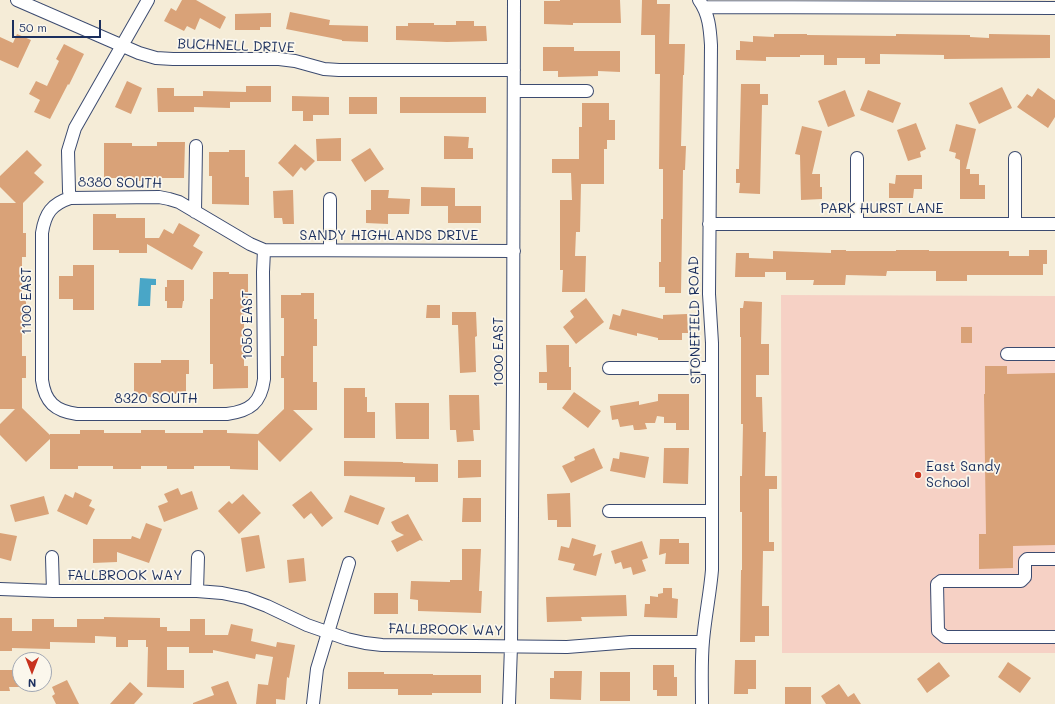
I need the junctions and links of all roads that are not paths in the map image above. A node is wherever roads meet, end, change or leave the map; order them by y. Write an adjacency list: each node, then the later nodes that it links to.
1 (17, 0): 7 (street, BUCHNELL DRIVE)
2 (148, 0): 7 (street)
3 (514, 0): 8 (street, 1000 EAST)
4 (806, 3): 5 (street); 6 (street)
5 (701, 4): 17 (street, STONEFIELD ROAD)
6 (1055, 8)
7 (121, 46): 8 (street, BUCHNELL DRIVE); 15 (street)
8 (514, 70): 9 (street, 1000 EAST)
9 (514, 91): 10 (street); 23 (street, 1000 EAST)
10 (587, 91)
11 (196, 146): 16 (street)
12 (857, 158): 18 (street)
13 (1015, 158): 19 (street)
14 (330, 199): 22 (street)
15 (65, 200): 16 (street, 8380 SOUTH); 29 (street, 1100 EAST)
16 (195, 212): 21 (street, 8380 SOUTH)
17 (709, 224): 18 (street, PARK HURST LANE); 27 (street, STONEFIELD ROAD)
18 (857, 224): 19 (street, PARK HURST LANE)
19 (1015, 224): 20 (street, PARK HURST LANE)
20 (1055, 224)
21 (264, 250): 22 (street, SANDY HIGHLANDS DRIVE); 28 (street, 1050 EAST)
22 (330, 250): 23 (street, SANDY HIGHLANDS DRIVE)
23 (514, 251): 42 (street, 1000 EAST)
24 (1007, 354): 25 (street)
25 (1055, 354)
26 (608, 368): 27 (street)
27 (712, 368): 31 (street, STONEFIELD ROAD)
28 (258, 400): 29 (street, 8320 SOUTH)
29 (53, 405)
30 (609, 511): 31 (street)
31 (712, 511): 41 (street, STONEFIELD ROAD)
32 (52, 557): 37 (street, FALLBROOK WAY)
33 (198, 557): 38 (street, FALLBROOK WAY)
34 (1055, 559): 40 (street)
35 (349, 563): 39 (street)
36 (0, 589): 37 (street, FALLBROOK WAY)
37 (53, 590): 38 (street, FALLBROOK WAY)
38 (197, 591): 39 (street, FALLBROOK WAY)
39 (328, 633): 42 (street, FALLBROOK WAY); 43 (street)
40 (1055, 637)
41 (703, 642): 42 (street, FALLBROOK WAY); 45 (street, STONEFIELD ROAD)
42 (511, 646): 44 (street, 1000 EAST)
43 (313, 704)
44 (510, 704)
45 (702, 704)

